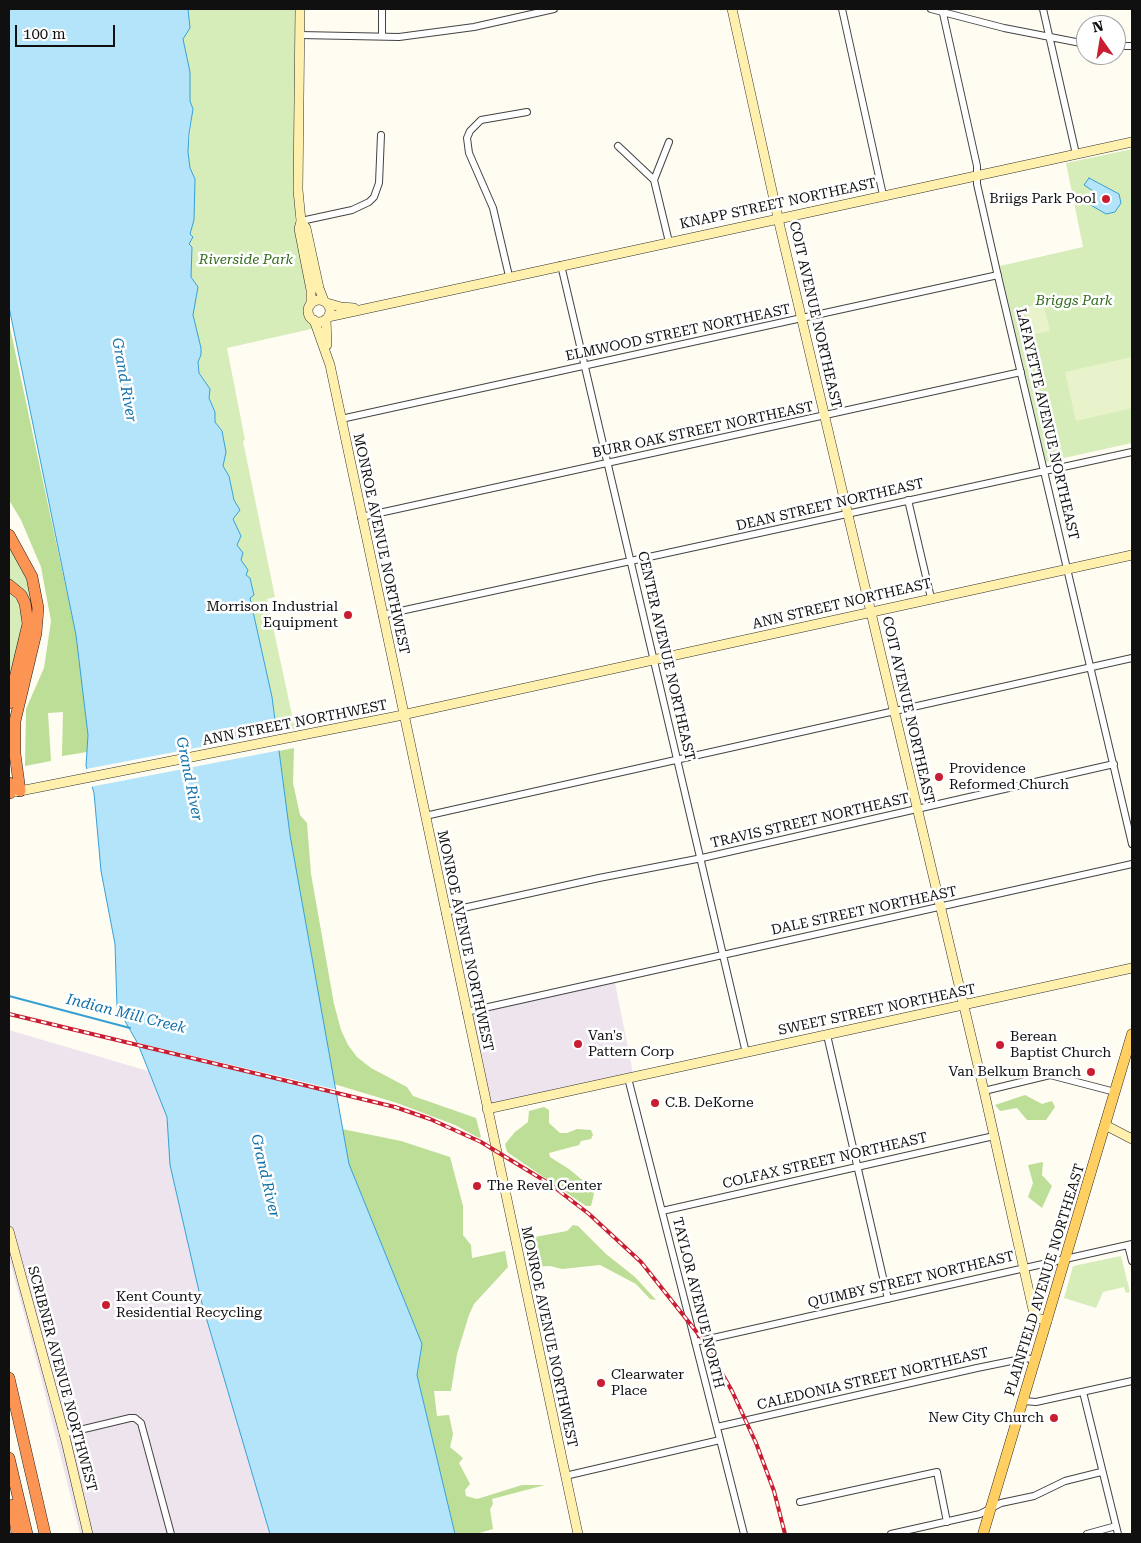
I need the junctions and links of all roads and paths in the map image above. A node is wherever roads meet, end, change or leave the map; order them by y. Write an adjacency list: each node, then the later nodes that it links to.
1 (300, 9): 9 (street)
2 (382, 9): 10 (street)
3 (554, 9): 10 (street)
4 (732, 9): 22 (street, COIT AVENUE NORTHEAST)
5 (842, 9): 21 (street)
6 (931, 9): 8 (street)
7 (1043, 9): 11 (street)
8 (942, 10): 11 (street); 19 (street, LAFAYETTE AVENUE NORTHEAST)
9 (300, 35): 10 (street); 23 (street)
10 (382, 36)
11 (1050, 38): 12 (street); 18 (street)
12 (1076, 42)
13 (527, 112): 27 (street)
14 (381, 135): 23 (street)
15 (669, 142): 20 (street)
16 (1132, 142): 18 (street, KNAPP STREET NORTHEAST)
17 (618, 146): 20 (street)
18 (1076, 154): 19 (street, KNAPP STREET NORTHEAST)
19 (977, 176): 21 (street, KNAPP STREET NORTHEAST); 26 (street, LAFAYETTE AVENUE NORTHEAST)
20 (654, 180): 24 (street)
21 (883, 195): 22 (street, KNAPP STREET NORTHEAST)
22 (778, 218): 24 (street, KNAPP STREET NORTHEAST); 33 (street, COIT AVENUE NORTHEAST)
23 (301, 221): 28 (street)
24 (669, 242): 25 (street, KNAPP STREET NORTHEAST)
25 (561, 265): 27 (street, KNAPP STREET NORTHEAST); 36 (street, CENTER AVENUE NORTHEAST)
26 (998, 275): 33 (street, ELMWOOD STREET NORTHEAST); 37 (street, LAFAYETTE AVENUE NORTHEAST)
27 (509, 276): 31 (street, KNAPP STREET NORTHEAST)
28 (313, 278): 29 (street); 30 (street)
29 (326, 302): 30 (street); 31 (street); 32 (street)
30 (311, 304): 34 (street)
31 (362, 308): 32 (street)
32 (327, 318): 34 (street); 35 (street, MONROE AVENUE NORTHWEST)
33 (802, 319): 36 (street, ELMWOOD STREET NORTHEAST); 38 (street, COIT AVENUE NORTHEAST)
34 (314, 320): 35 (street, MONROE AVENUE NORTHWEST)
35 (327, 352): 39 (street, MONROE AVENUE NORTHWEST)
36 (585, 366): 39 (street, ELMWOOD STREET NORTHEAST); 41 (street, CENTER AVENUE NORTHEAST)
37 (1021, 372): 38 (street, BURR OAK STREET NORTHEAST); 42 (street, LAFAYETTE AVENUE NORTHEAST)
38 (825, 417): 41 (street, BURR OAK STREET NORTHEAST); 44 (street, COIT AVENUE NORTHEAST)
39 (341, 419): 45 (street, MONROE AVENUE NORTHWEST)
40 (1132, 452): 42 (street, DEAN STREET NORTHEAST)
41 (608, 464): 45 (street, BURR OAK STREET NORTHEAST); 48 (street, CENTER AVENUE NORTHEAST)
42 (1045, 471): 43 (street, DEAN STREET NORTHEAST); 49 (street, LAFAYETTE AVENUE NORTHEAST)
43 (908, 500): 44 (street, DEAN STREET NORTHEAST); 51 (street)
44 (847, 514): 48 (street, DEAN STREET NORTHEAST); 52 (street, COIT AVENUE NORTHEAST)
45 (361, 517): 53 (street, MONROE AVENUE NORTHWEST)
46 (9, 535): 63 (highway)
47 (1132, 555): 49 (street, ANN STREET NORTHEAST)
48 (632, 562): 53 (street, DEAN STREET NORTHEAST); 55 (street, CENTER AVENUE NORTHEAST)
49 (1067, 569): 51 (street, ANN STREET NORTHEAST); 56 (street, LAFAYETTE AVENUE NORTHEAST)
50 (9, 585): 58 (highway)
51 (931, 598): 52 (street, ANN STREET NORTHEAST)
52 (870, 613): 55 (street, ANN STREET NORTHEAST); 59 (street, COIT AVENUE NORTHEAST)
53 (382, 616): 60 (street, MONROE AVENUE NORTHWEST)
54 (1132, 658): 56 (street)
55 (654, 660): 57 (street, ANN STREET NORTHEAST); 61 (street, CENTER AVENUE NORTHEAST)
56 (1091, 668): 59 (street); 62 (street, LAFAYETTE AVENUE NORTHEAST)
57 (557, 682): 60 (street, ANN STREET NORTHWEST)
58 (9, 703)
59 (893, 711): 61 (street); 64 (street, COIT AVENUE NORTHEAST)
60 (404, 715): 63 (street, ANN STREET NORTHWEST); 65 (street, MONROE AVENUE NORTHWEST)
61 (677, 759): 65 (street); 67 (street, CENTER AVENUE NORTHEAST)
62 (1114, 764): 64 (street, TRAVIS STREET NORTHEAST); 66 (street, LAFAYETTE AVENUE NORTHEAST)
63 (12, 790)
64 (917, 809): 67 (street, TRAVIS STREET NORTHEAST); 69 (street, COIT AVENUE NORTHEAST)
65 (425, 816): 70 (street, MONROE AVENUE NORTHWEST)
66 (1132, 844)
67 (702, 858): 70 (street, TRAVIS STREET NORTHEAST); 71 (street, CENTER AVENUE NORTHEAST)
68 (1132, 864): 69 (street, DALE STREET NORTHEAST)
69 (940, 907): 71 (street, DALE STREET NORTHEAST); 73 (street, COIT AVENUE NORTHEAST)
70 (444, 912): 74 (street, MONROE AVENUE NORTHWEST)
71 (723, 954): 74 (street, DALE STREET NORTHEAST); 78 (street, CENTER AVENUE NORTHEAST)
72 (1132, 968): 73 (street, SWEET STREET NORTHEAST)
73 (963, 1005): 76 (street, SWEET STREET NORTHEAST); 80 (street, COIT AVENUE NORTHEAST)
74 (466, 1012): 82 (street, MONROE AVENUE NORTHWEST)
75 (1132, 1034): 77 (main road, PLAINFIELD AVENUE NORTHEAST)
76 (827, 1035): 78 (street, SWEET STREET NORTHEAST); 86 (street)
77 (1130, 1049): 81 (main road, PLAINFIELD AVENUE NORTHEAST)
78 (746, 1053): 79 (street, SWEET STREET NORTHEAST)
79 (628, 1078): 82 (street, SWEET STREET NORTHEAST); 87 (street, TAYLOR AVENUE NORTH)
80 (984, 1091): 81 (street); 84 (street, COIT AVENUE NORTHEAST)
81 (1115, 1092): 83 (main road, PLAINFIELD AVENUE NORTHEAST)
82 (486, 1109): 107 (street, MONROE AVENUE NORTHWEST)
83 (1105, 1125): 85 (street); 90 (main road, PLAINFIELD AVENUE NORTHEAST)
84 (994, 1136): 86 (street, COLFAX STREET NORTHEAST); 92 (street, COIT AVENUE NORTHEAST)
85 (1132, 1139)
86 (857, 1167): 87 (street, COLFAX STREET NORTHEAST); 93 (street)
87 (662, 1211): 95 (street, TAYLOR AVENUE NORTH)
88 (9, 1231): 102 (street, SCRIBNER AVENUE NORTHWEST)
89 (1130, 1244): 90 (street, QUIMBY STREET NORTHEAST); 91 (street)
90 (1065, 1258): 92 (street, QUIMBY STREET NORTHEAST); 94 (main road, PLAINFIELD AVENUE NORTHEAST)
91 (1132, 1262)
92 (1024, 1268): 93 (street, QUIMBY STREET NORTHEAST); 94 (street, COIT AVENUE NORTHEAST)
93 (888, 1299): 95 (street, QUIMBY STREET NORTHEAST)
94 (1047, 1321): 96 (main road, PLAINFIELD AVENUE NORTHEAST)
95 (695, 1342): 101 (street, TAYLOR AVENUE NORTH)
96 (1035, 1360): 100 (main road, PLAINFIELD AVENUE NORTHEAST); 101 (street, CALEDONIA STREET NORTHEAST)
97 (9, 1378): 108 (highway)
98 (1132, 1381): 99 (street)
99 (1083, 1392): 100 (street); 105 (street)
100 (1023, 1401): 110 (main road, PLAINFIELD AVENUE NORTHEAST)
101 (717, 1427): 103 (street, TAYLOR AVENUE NORTH)
102 (63, 1434): 117 (street, SCRIBNER AVENUE NORTHWEST); 118 (street)
103 (720, 1440): 107 (street); 120 (street, TAYLOR AVENUE NORTH)
104 (9, 1458): 114 (highway)
105 (1101, 1472): 110 (street); 112 (street)
106 (9, 1474): 113 (highway)
107 (565, 1476): 119 (street, MONROE AVENUE NORTHWEST)
108 (35, 1491): 115 (highway); 116 (highway)
109 (800, 1502): 111 (street)
110 (991, 1508): 111 (street); 122 (main road, PLAINFIELD AVENUE NORTHEAST)
111 (947, 1522): 121 (street)
112 (1116, 1526): 123 (street); 124 (street)
113 (18, 1534)
114 (27, 1534)
115 (46, 1534)
116 (53, 1534)
117 (88, 1534)
118 (171, 1534)
119 (578, 1534)
120 (744, 1534)
121 (891, 1534)
122 (983, 1534)
123 (1086, 1534)
124 (1118, 1534)

